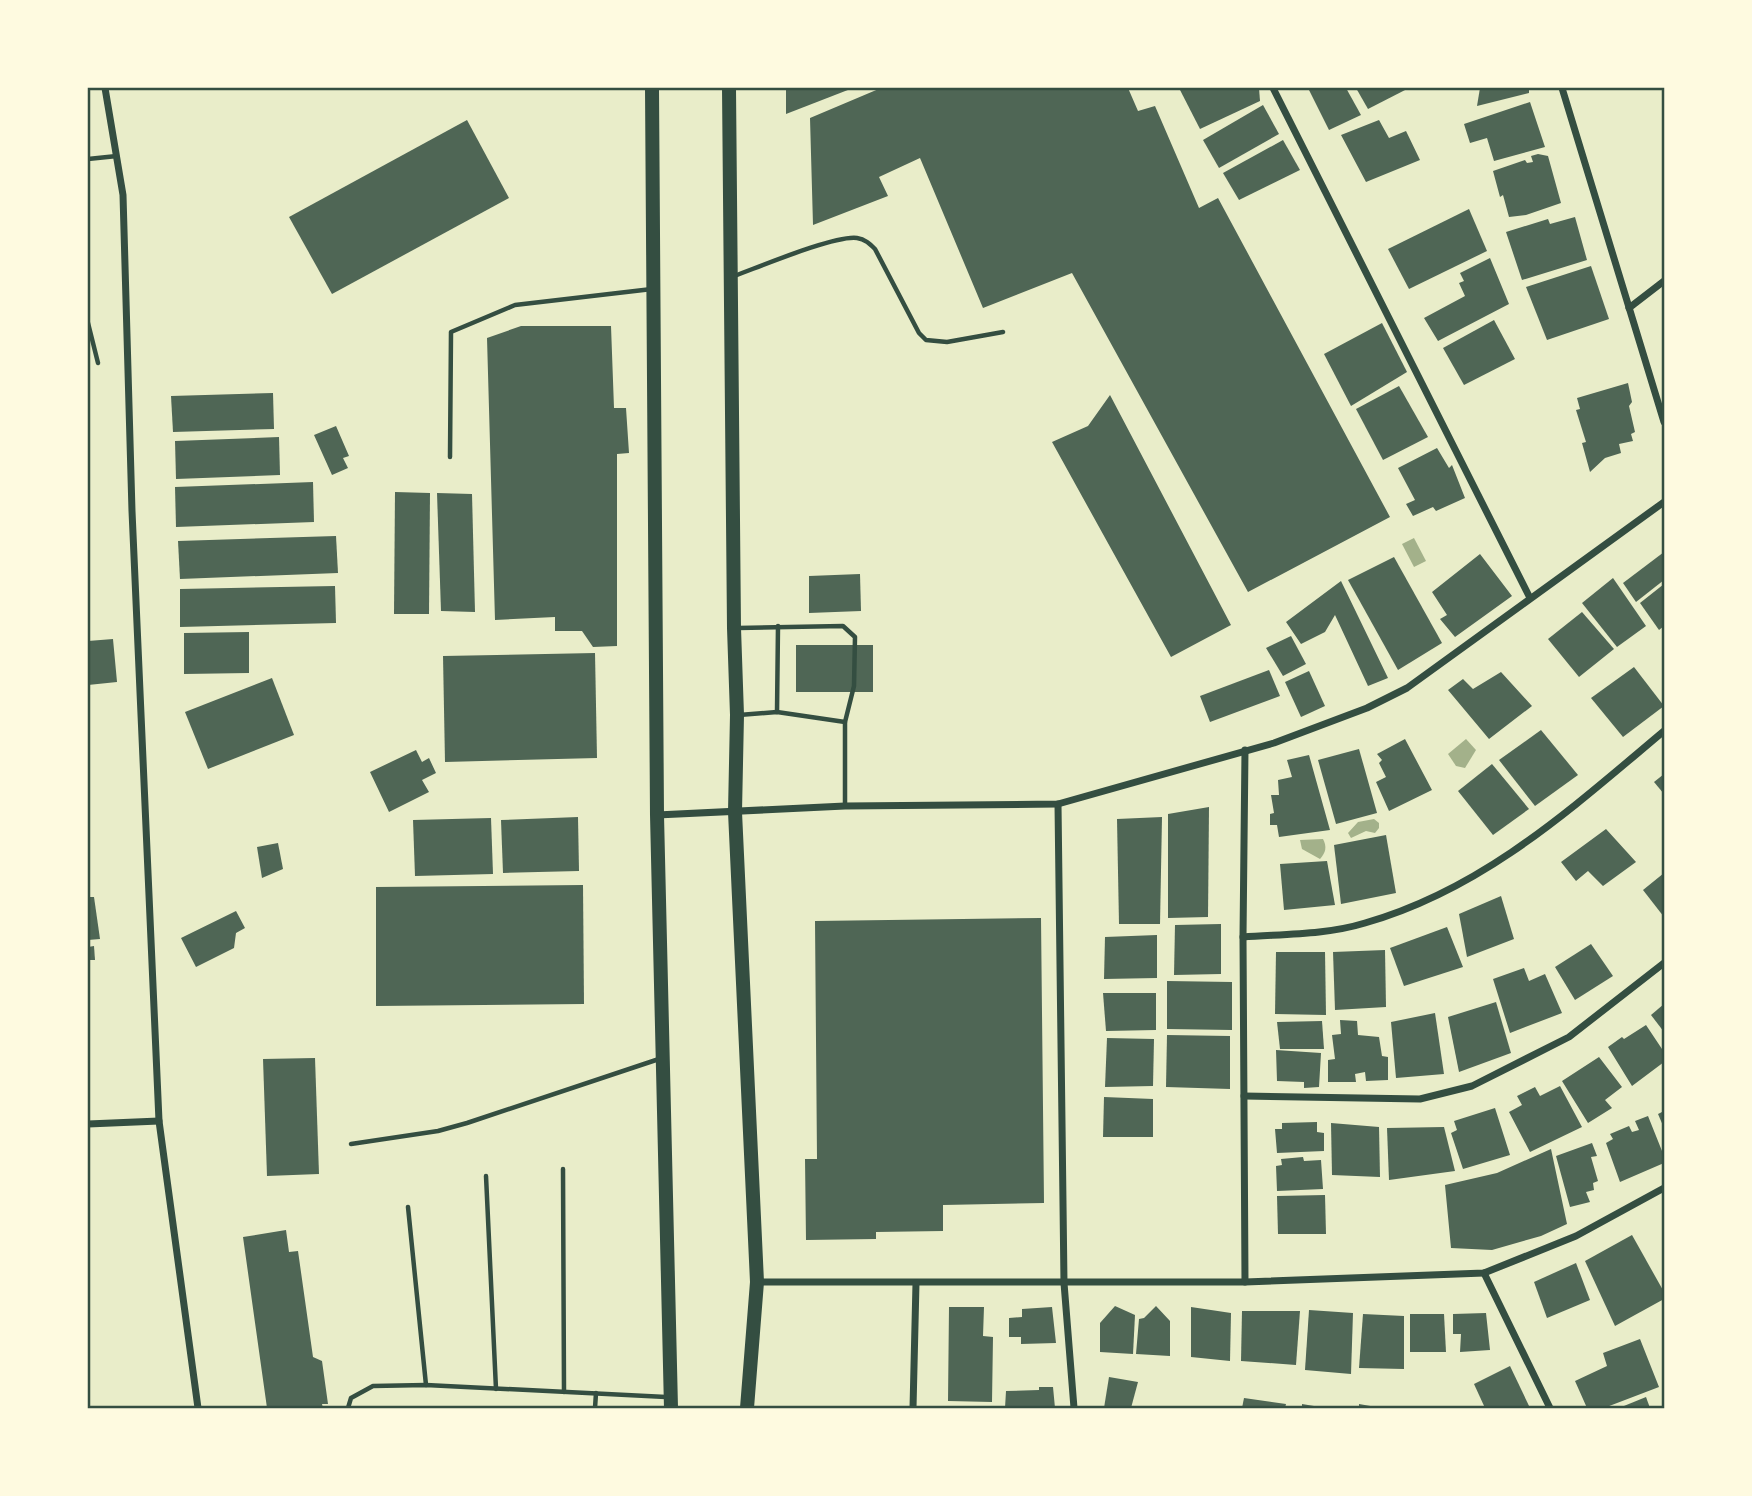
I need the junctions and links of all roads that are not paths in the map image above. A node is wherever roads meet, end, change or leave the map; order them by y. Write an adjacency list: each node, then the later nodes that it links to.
1 (105, 88): 6 (street)
2 (652, 88): 10 (main road)
3 (729, 88): 8 (main road)
4 (1273, 88): 18 (street)
5 (1562, 88): 11 (street)
6 (118, 156): 7 (lane); 34 (street)
7 (88, 159)
8 (730, 277): 13 (lane); 20 (main road)
9 (1664, 281): 11 (street)
10 (653, 289): 16 (lane); 29 (main road)
11 (1629, 308): 15 (street)
12 (88, 323): 14 (lane)
13 (1003, 332)
14 (98, 363)
15 (1664, 422)
16 (450, 457)
17 (1664, 502): 18 (street)
18 (1530, 598): 25 (street)
19 (778, 626): 20 (lane); 21 (lane); 23 (lane)
20 (734, 628): 22 (main road)
21 (777, 712): 22 (lane); 23 (lane)
22 (737, 715): 28 (main road)
23 (845, 722): 27 (lane)
24 (1664, 731): 30 (street)
25 (1245, 750): 26 (street); 30 (street)
26 (1058, 804): 27 (street); 45 (street)
27 (845, 806): 28 (street)
28 (735, 812): 29 (street); 42 (main road)
29 (657, 815): 32 (main road)
30 (1243, 937): 33 (street)
31 (1664, 963): 33 (street)
32 (663, 1058): 36 (lane); 50 (main road)
33 (1244, 1096): 43 (street)
34 (159, 1121): 35 (street); 51 (street)
35 (88, 1124)
36 (351, 1144)
37 (563, 1169): 48 (lane)
38 (486, 1175): 47 (lane)
39 (1664, 1188): 41 (street)
40 (408, 1207): 46 (lane)
41 (1485, 1273): 43 (street); 57 (street)
42 (757, 1282): 44 (street); 54 (main road)
43 (1245, 1282): 45 (street)
44 (916, 1283): 45 (street); 55 (street)
45 (1064, 1283): 56 (street)
46 (426, 1385): 47 (lane); 52 (lane)
47 (496, 1388): 48 (lane)
48 (564, 1392): 49 (lane)
49 (596, 1393): 50 (lane); 53 (lane)
50 (671, 1403)
51 (198, 1409)
52 (348, 1409)
53 (595, 1409)
54 (747, 1409)
55 (913, 1409)
56 (1074, 1409)
57 (1550, 1409)

